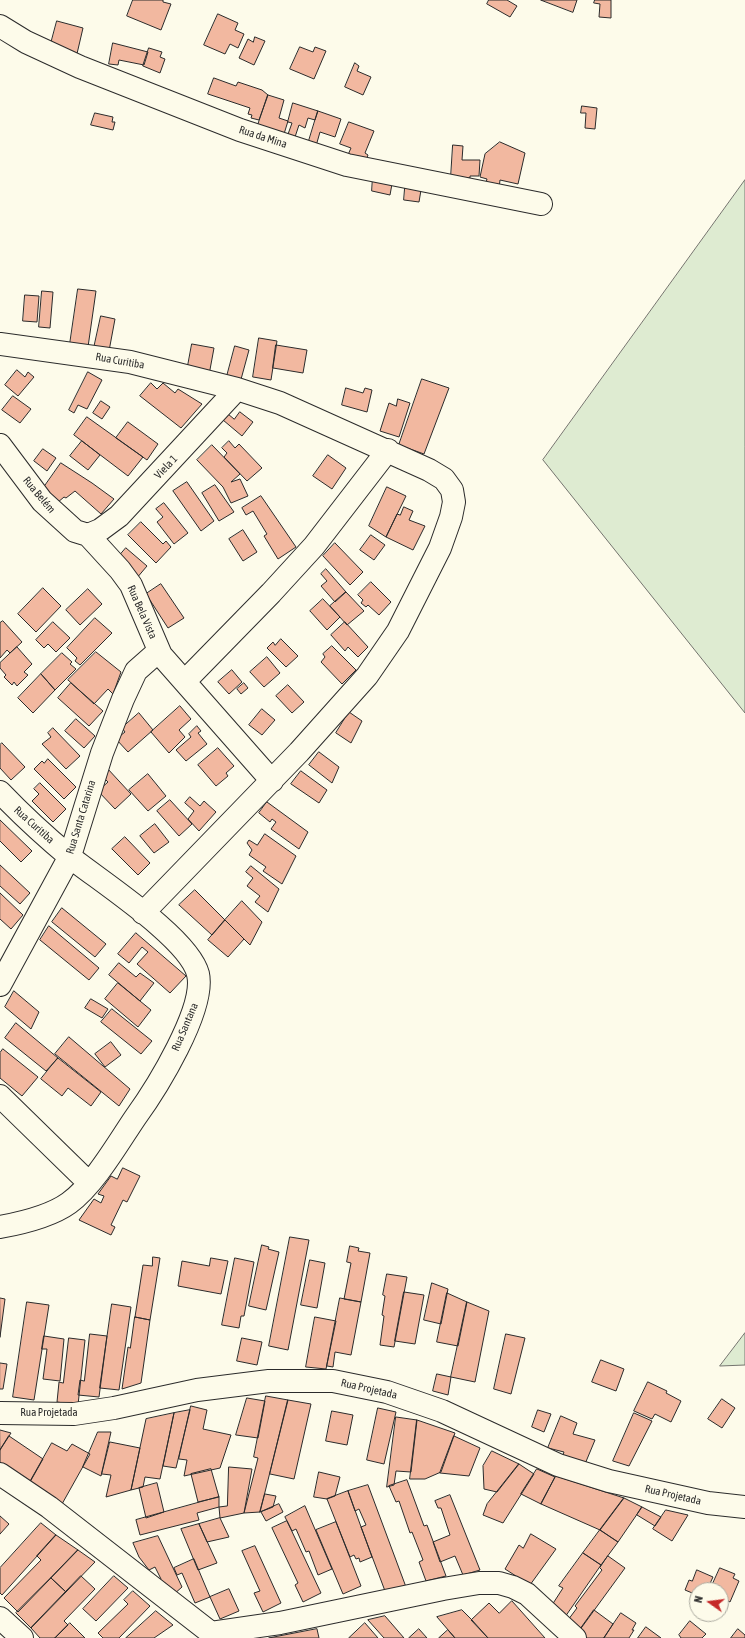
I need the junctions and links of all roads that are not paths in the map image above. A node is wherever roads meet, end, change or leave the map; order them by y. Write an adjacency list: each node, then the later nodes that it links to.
1 (0, 26): 2 (street, Rua da Mina)
2 (541, 204)
3 (0, 344): 4 (street, Rua Curitiba)
4 (237, 389): 6 (street, Rua Curitiba); 7 (street, Viela 1)
5 (0, 445): 7 (street, Rua Belém)
6 (388, 450): 9 (street); 10 (street, Rua Curitiba)
7 (88, 535): 8 (street, Rua Bela Vista)
8 (161, 655): 9 (street, Rua Bela Vista); 12 (street, Rua Santa Catarina)
9 (185, 681): 10 (street, Rua Bela Vista)
10 (272, 781): 13 (street, Rua Curitiba)
11 (0, 792): 12 (street, Rua Curitiba)
12 (70, 856): 13 (street, Rua Santana); 14 (street, Rua Santa Catarina)
13 (143, 913): 16 (street, Rua Santana)
14 (0, 985)
15 (0, 1096): 16 (street)
16 (89, 1183): 17 (street, Rua Santana)
17 (0, 1227)
18 (0, 1413): 20 (street, Rua Projetada)
19 (0, 1474): 22 (street)
20 (745, 1507)
21 (0, 1618): 23 (street)
22 (212, 1636): 24 (street)
23 (22, 1638)
24 (575, 1638)

